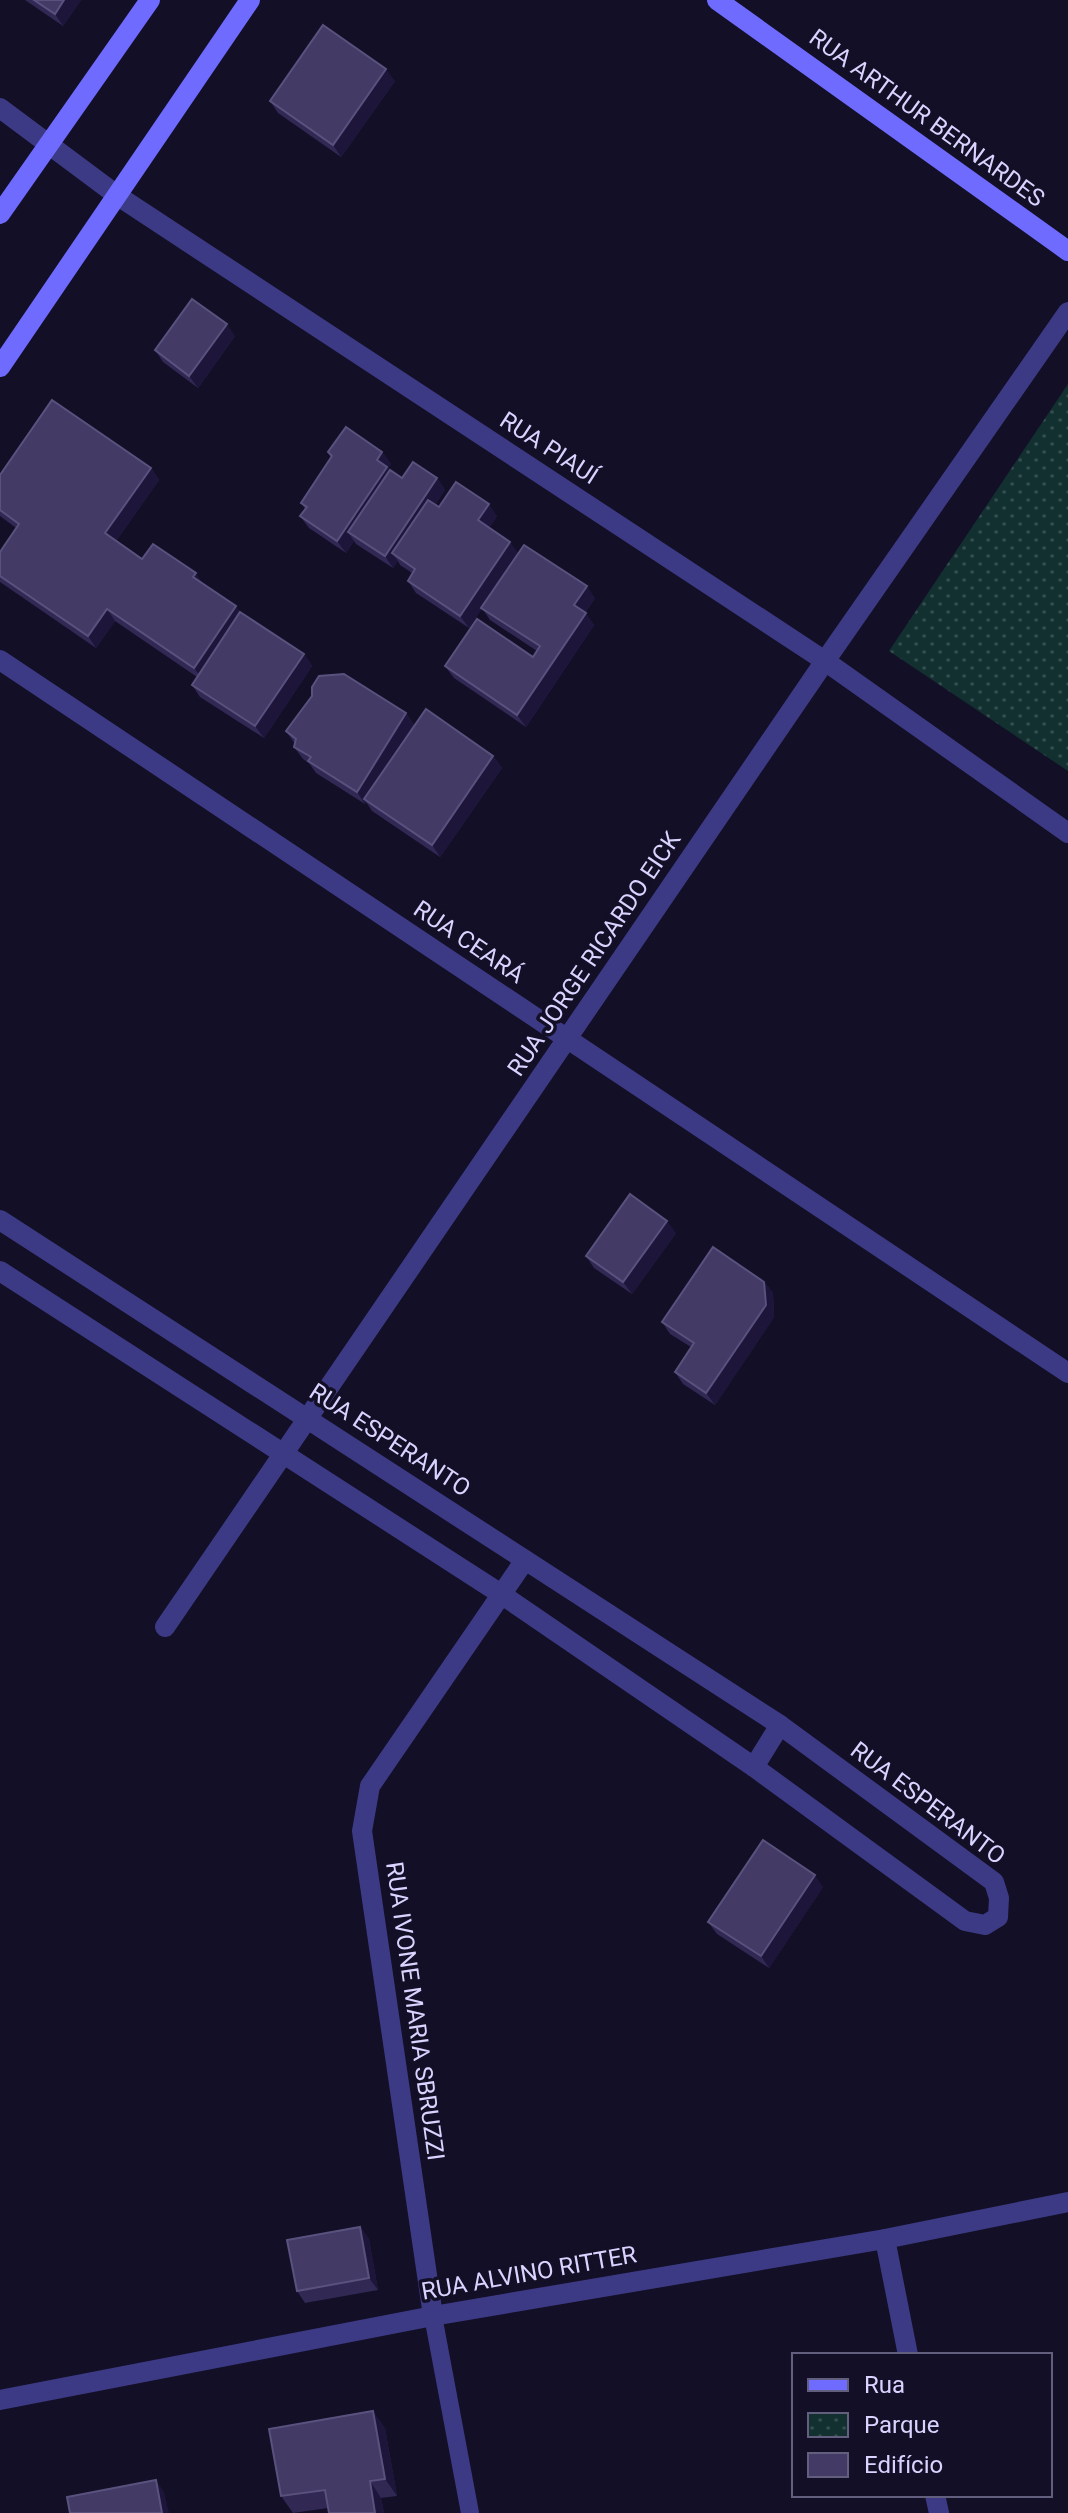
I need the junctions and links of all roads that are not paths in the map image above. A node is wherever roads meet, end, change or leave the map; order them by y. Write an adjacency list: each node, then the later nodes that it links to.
1 (150, 0): 5 (main road)
2 (250, 0): 6 (main road)
3 (717, 0): 8 (main road, RUA ARTHUR BERNARDES)
4 (0, 108): 5 (street, RUA PIAUÍ)
5 (50, 144): 6 (street, RUA PIAUÍ); 7 (main road)
6 (118, 196): 10 (main road); 12 (street, RUA PIAUÍ)
7 (0, 214)
8 (1068, 251)
9 (1068, 312): 12 (street, RUA JORGE RICARDO EICK)
10 (0, 367)
11 (0, 660): 14 (street, RUA CEARÁ)
12 (825, 661): 13 (street, RUA PIAUÍ); 14 (street, RUA JORGE RICARDO EICK)
13 (1068, 833)
14 (568, 1039): 17 (street, RUA CEARÁ); 18 (street, RUA JORGE RICARDO EICK)
15 (0, 1220): 18 (street, RUA ESPERANTO)
16 (0, 1271): 19 (street, RUA ESPERANTO)
17 (1068, 1373)
18 (308, 1417): 19 (street, RUA JORGE RICARDO EICK); 20 (street, RUA ESPERANTO)
19 (284, 1454): 21 (street, RUA ESPERANTO); 22 (street, RUA JORGE RICARDO EICK)
20 (525, 1560): 21 (street, RUA IVONE MARIA SBRUZZI); 23 (street, RUA ESPERANTO)
21 (501, 1594): 24 (street, RUA ESPERANTO); 27 (street, RUA IVONE MARIA SBRUZZI)
22 (165, 1627)
23 (780, 1725): 24 (street); 24 (street, RUA ESPERANTO)
24 (754, 1767)
25 (1068, 2202): 26 (street, RUA ALVINO RITTER)
26 (885, 2239): 27 (street, RUA ALVINO RITTER); 28 (street)
27 (433, 2316): 29 (street, RUA ALVINO RITTER); 30 (lane, RUA IVONE MARIA SBRUZZI)
28 (908, 2353)
29 (0, 2400)
30 (470, 2513)

